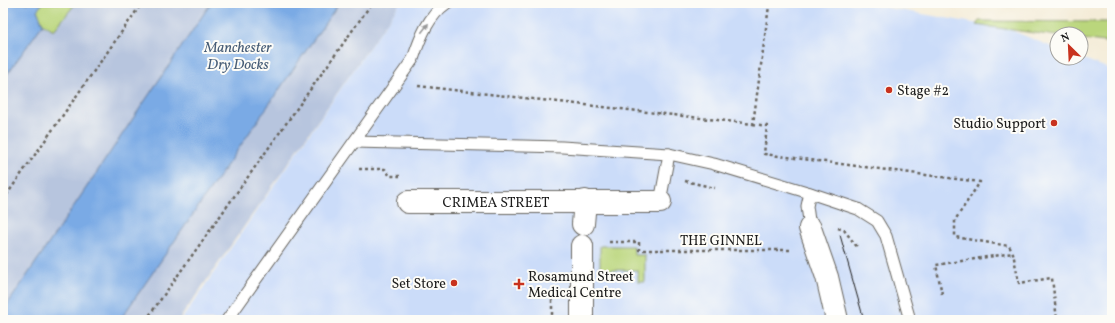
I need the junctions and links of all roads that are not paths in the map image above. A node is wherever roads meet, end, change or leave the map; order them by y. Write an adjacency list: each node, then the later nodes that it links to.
1 (447, 3): 2 (lane, one-way to 1)
2 (354, 142): 3 (lane); 11 (lane)
3 (669, 154): 4 (lane); 7 (lane)
4 (810, 193): 9 (lane); 14 (lane)
5 (585, 201): 6 (street, CRIMEA STREET); 7 (street, CRIMEA STREET); 8 (street)
6 (408, 202)
7 (660, 202)
8 (583, 224)
9 (810, 228): 13 (street)
10 (582, 246): 12 (street)
11 (227, 320)
12 (582, 320)
13 (837, 320)
14 (910, 320)

